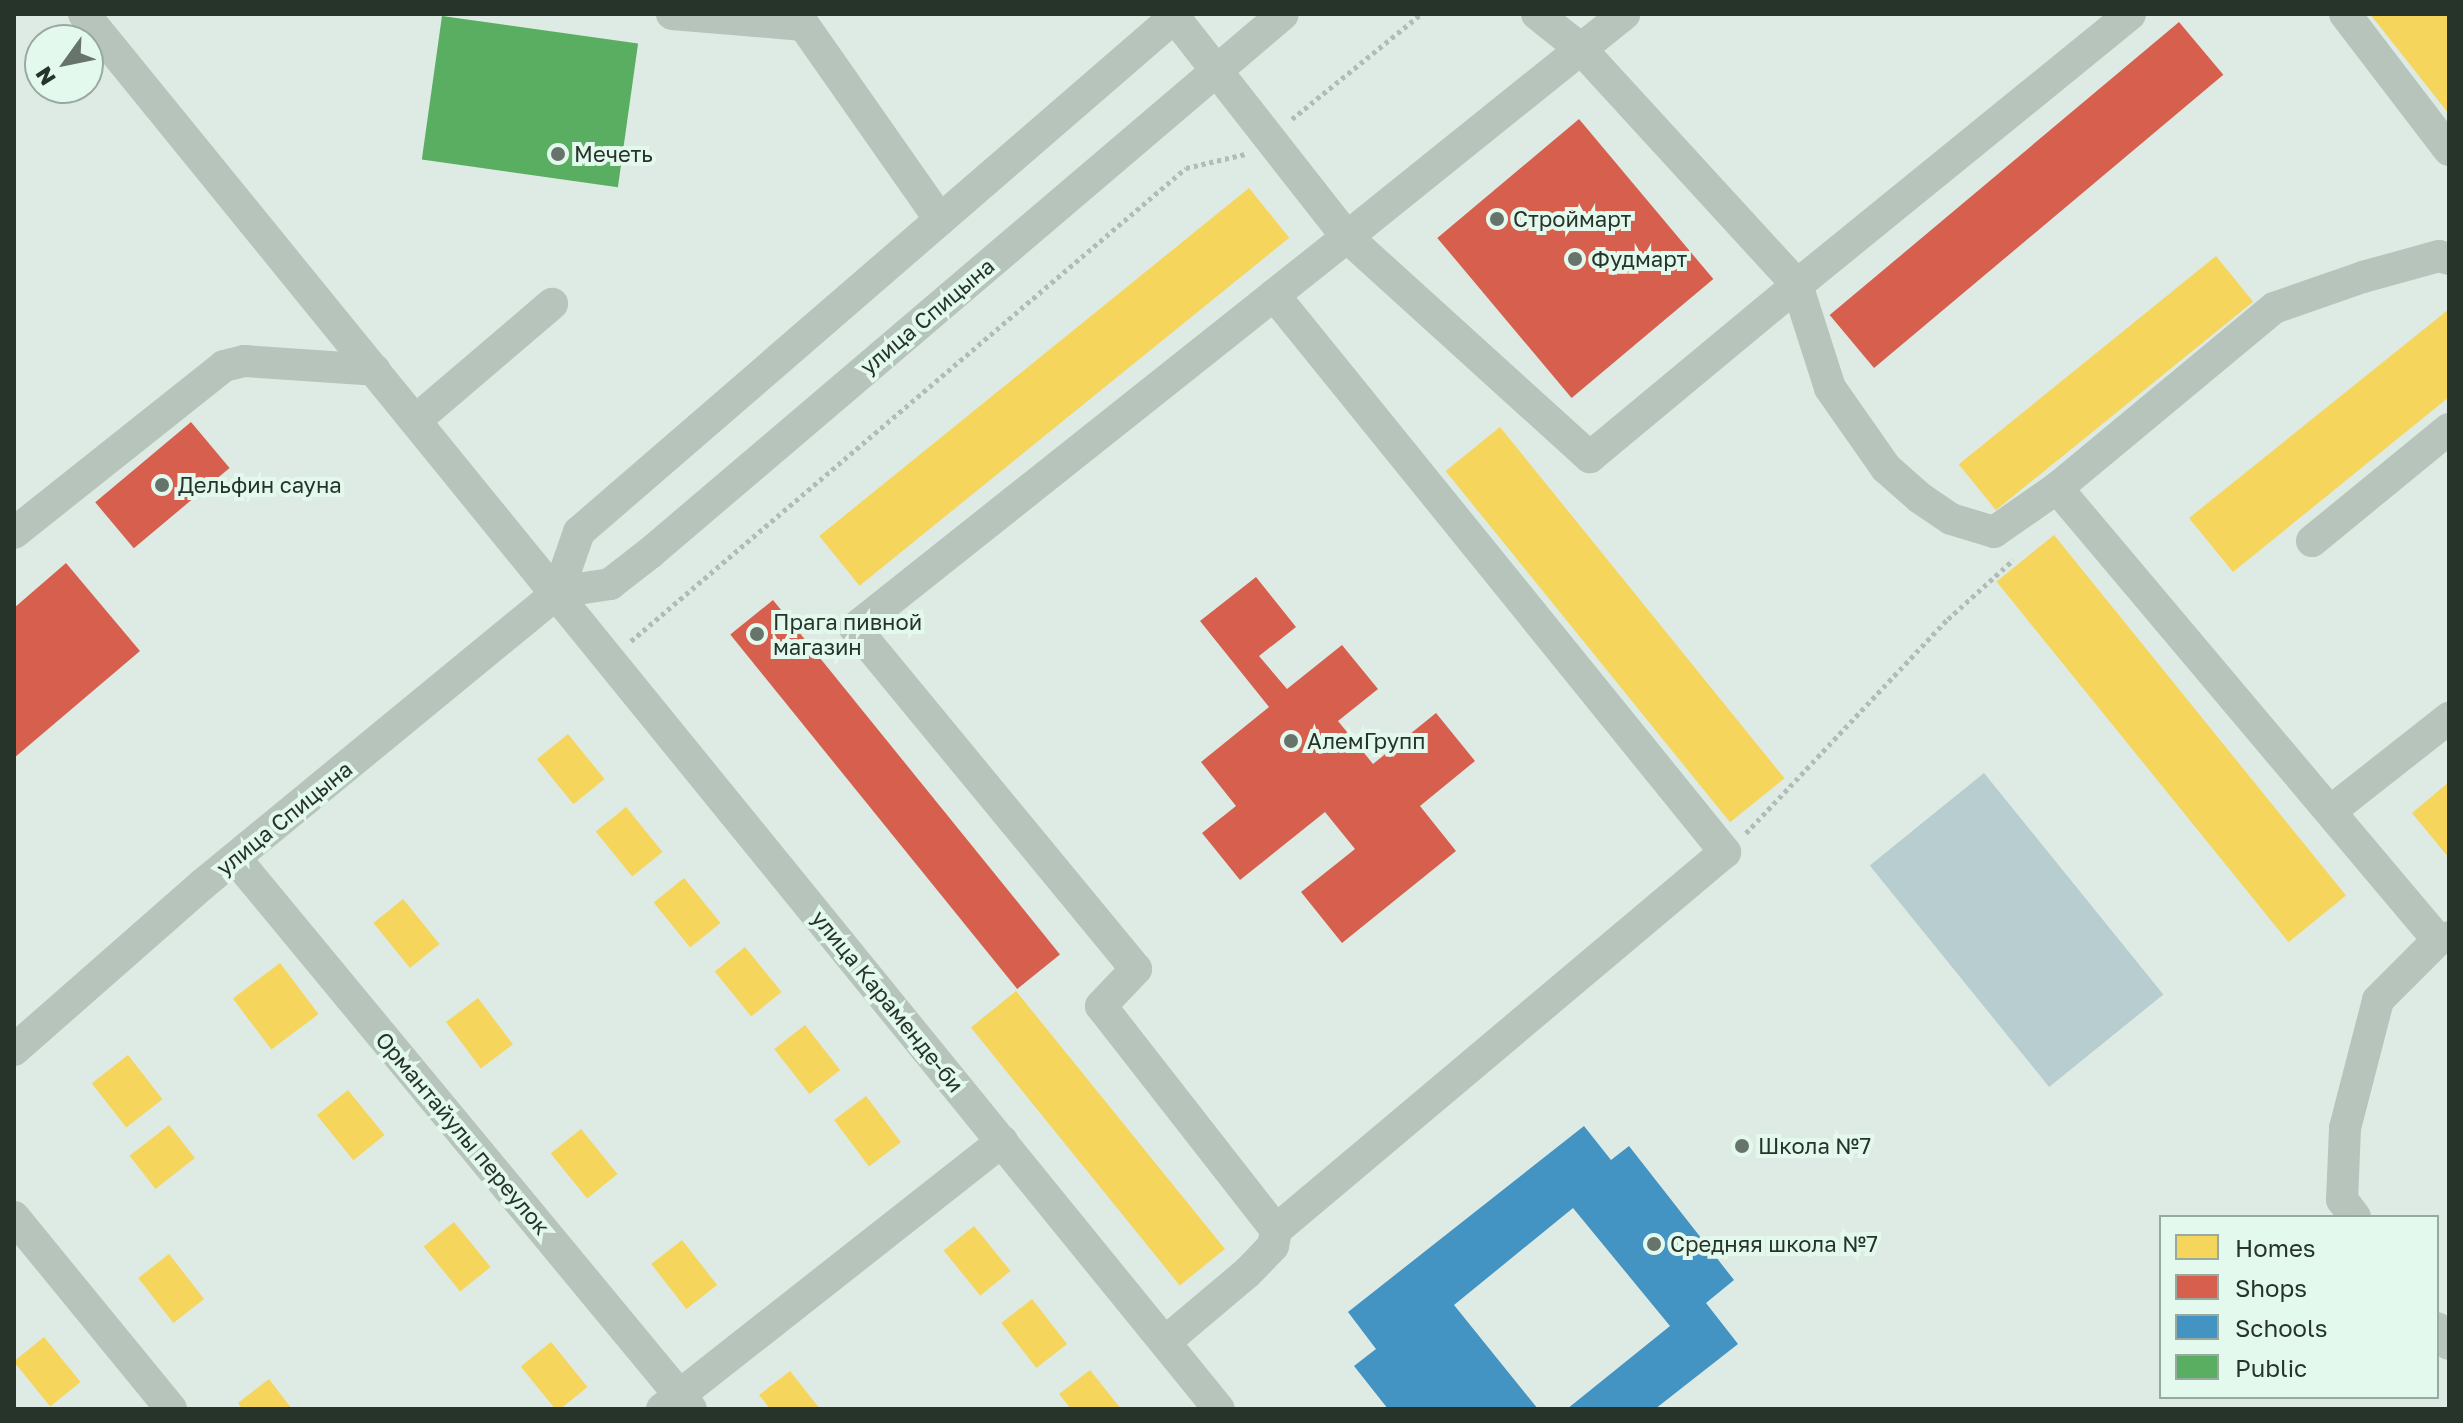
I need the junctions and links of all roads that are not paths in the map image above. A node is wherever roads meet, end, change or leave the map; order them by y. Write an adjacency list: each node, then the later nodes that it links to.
1 (84, 14): 19 (street, улица Караменде-би)
2 (672, 14): 9 (street)
3 (1283, 14): 11 (street, улица Спицына)
4 (1537, 14): 10 (street)
5 (1624, 14): 10 (street)
6 (2130, 14): 16 (street)
7 (2345, 14): 12 (street)
8 (1175, 15): 11 (street); 13 (street)
9 (800, 20): 13 (street)
10 (1581, 49): 14 (street); 16 (street)
11 (1218, 70): 14 (street); 25 (street, улица Спицына)
12 (2449, 150)
13 (940, 220): 25 (street)
14 (1347, 237): 16 (street); 17 (street)
15 (2449, 259): 22 (street)
16 (1797, 285): 22 (street)
17 (1274, 295): 34 (street); 34 (street)
18 (552, 304): 20 (street)
19 (375, 370): 20 (street, улица Караменде-би); 23 (street)
20 (416, 420): 25 (street, улица Караменде-би)
21 (2449, 429): 24 (street)
22 (2057, 488): 27 (street)
23 (14, 533)
24 (2312, 541)
25 (558, 592): 28 (street, улица Спицына); 31 (street, улица Караменде-би)
26 (2449, 718): 27 (street)
27 (2332, 810): 29 (street)
28 (235, 858): 30 (street, улица Спицына); 36 (street, Ормантайулы переулок)
29 (2444, 938): 32 (street)
30 (14, 1050)
31 (1002, 1141): 35 (street, улица Караменде-би); 36 (street)
32 (2353, 1215)
33 (14, 1217): 37 (street)
34 (1276, 1230): 35 (street)
35 (1165, 1342): 38 (street, улица Караменде-би)
36 (678, 1404)
37 (171, 1409)
38 (1219, 1409)

